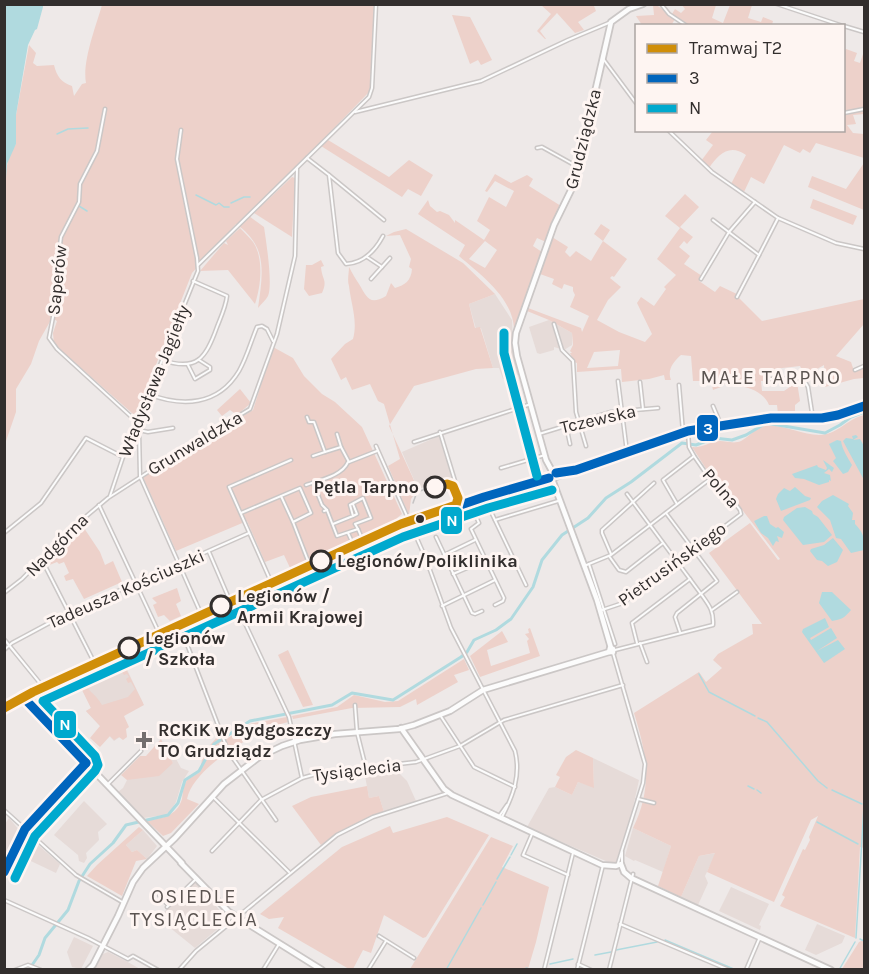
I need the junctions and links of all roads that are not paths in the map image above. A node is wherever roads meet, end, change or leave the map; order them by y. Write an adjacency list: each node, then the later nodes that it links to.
1 (376, 4): 16 (street)
2 (643, 4): 7 (street)
3 (662, 4): 8 (street)
4 (777, 4): 6 (street)
5 (794, 4): 6 (street)
6 (793, 9): 9 (street)
7 (611, 22): 12 (street, Grudziądzka); 16 (street)
8 (684, 24)
9 (837, 24)
10 (845, 27): 11 (street)
11 (864, 32)
12 (602, 60): 13 (street); 22 (street, Grudziądzka)
13 (635, 102)
14 (864, 108): 17 (street)
15 (105, 109): 62 (street, Saperów)
16 (353, 112): 21 (street)
17 (845, 113)
18 (181, 130): 35 (street)
19 (670, 132): 25 (street)
20 (537, 148): 22 (street)
21 (308, 158): 23 (street); 24 (street)
22 (578, 167): 53 (street, Grudziądzka)
23 (297, 168): 35 (street); 42 (street, Grunwaldzka)
24 (329, 175): 27 (street); 33 (street)
25 (755, 202): 26 (street); 29 (street)
26 (778, 218): 31 (street); 32 (street)
27 (384, 220)
28 (713, 220): 29 (street)
29 (729, 232): 32 (street); 38 (street)
30 (383, 236): 33 (street)
31 (864, 249)
32 (759, 255): 40 (street)
33 (367, 257): 36 (street)
34 (390, 258): 36 (street)
35 (198, 265): 39 (street, Władysława Jagiełły)
36 (382, 267): 37 (street)
37 (371, 279)
38 (701, 279)
39 (194, 281): 43 (street, Władysława Jagiełły); 44 (street)
40 (737, 297)
41 (554, 324): 61 (street)
42 (273, 341): 52 (street); 87 (street, Grunwaldzka)
43 (162, 359): 45 (street); 52 (street, Władysława Jagiełły)
44 (199, 360): 45 (street); 45 (street)
45 (188, 365)
46 (864, 366): 47 (street)
47 (855, 370)
48 (770, 380): 60 (street)
49 (618, 381): 58 (street)
50 (640, 382): 56 (street)
51 (679, 385): 68 (street, Polna)
52 (148, 394): 62 (street, Władysława Jagiełły)
53 (531, 404): 69 (street); 71 (street, Grudziądzka)
54 (713, 406): 64 (street)
55 (864, 406): 60 (street)
56 (643, 408): 57 (street, Tczewska); 58 (street, Tczewska)
57 (658, 408)
58 (622, 411): 61 (street, Tczewska); 79 (street)
59 (307, 417): 78 (street)
60 (813, 418): 64 (street)
61 (579, 421): 63 (street, Tczewska); 75 (street)
62 (137, 422): 66 (street, Władysława Jagiełły)
63 (566, 425): 71 (street, Tczewska); 73 (street)
64 (721, 425): 68 (street)
65 (173, 428): 67 (street)
66 (134, 429): 67 (street); 82 (street, Władysława Jagiełły)
67 (139, 430): 87 (street)
68 (686, 431): 79 (street); 81 (street, Polna)
69 (440, 432): 72 (street); 101 (street)
70 (337, 434): 76 (street)
71 (539, 434): 83 (street, Grudziądzka)
72 (414, 441)
73 (570, 444)
74 (376, 446): 77 (street)
75 (586, 446)
76 (341, 447): 78 (street); 85 (street)
77 (378, 450): 85 (street); 108 (street)
78 (325, 452): 80 (street)
79 (627, 452): 88 (street)
80 (313, 456)
81 (694, 456): 89 (street, Polna); 99 (street)
82 (123, 457): 94 (street, Władysława Jagiełły); 112 (street)
83 (546, 458): 86 (street); 88 (street, Grudziądzka)
84 (291, 460): 103 (street)
85 (348, 462): 91 (street)
86 (501, 468)
87 (140, 476): 94 (street, Grunwaldzka); 129 (street)
88 (552, 476): 96 (street); 97 (street, Grudziądzka)
89 (710, 479): 99 (street); 105 (street, Polna)
90 (654, 483): 98 (street)
91 (306, 485)
92 (314, 485): 109 (street)
93 (627, 494): 98 (street)
94 (110, 496): 100 (street, Nadgórna)
95 (281, 496): 103 (street); 107 (street); 107 (street)
96 (485, 498): 101 (street); 106 (street)
97 (560, 500): 106 (street); 128 (street, Grudziądzka)
98 (633, 503): 110 (street); 123 (street)
99 (676, 504): 104 (street)
100 (99, 505): 124 (street, Nadgórna); 135 (street)
101 (462, 505): 108 (street)
102 (473, 510): 116 (street)
103 (241, 513): 113 (street)
104 (666, 513): 110 (street); 120 (street)
105 (741, 513): 120 (street, Pietrusińskiego)
106 (495, 520): 137 (street)
107 (293, 522): 130 (street)
108 (409, 522): 117 (street); 144 (street)
109 (333, 524): 111 (street); 114 (street)
110 (649, 525): 118 (street); 123 (street)
111 (358, 529): 114 (street); 117 (street)
112 (4, 533)
113 (249, 533): 121 (street, Tadeusza Kościuszki); 136 (street)
114 (348, 533): 119 (street)
115 (436, 537): 122 (street)
116 (475, 540): 122 (street); 125 (street)
117 (363, 542): 119 (street)
118 (663, 543): 123 (street); 126 (street)
119 (354, 546): 130 (street)
120 (694, 550): 126 (street, Pietrusińskiego); 140 (street)
121 (209, 552): 129 (street, Tadeusza Kościuszki); 142 (street)
122 (444, 555): 132 (street)
123 (610, 555): 128 (street)
124 (42, 560): 139 (street, Nadgórna); 148 (street)
125 (485, 560): 127 (street); 134 (street)
126 (677, 562): 133 (street); 145 (street, Pietrusińskiego)
127 (473, 565)
128 (587, 565): 145 (street, Grudziądzka)
129 (178, 566): 135 (street, Tadeusza Kościuszki); 149 (street)
130 (310, 566): 136 (street)
131 (467, 568): 132 (street)
132 (453, 574): 141 (street)
133 (690, 579): 140 (street); 154 (street)
134 (495, 580): 141 (street); 143 (street)
135 (137, 583): 148 (street, Tadeusza Kościuszki); 152 (street)
136 (272, 584): 142 (street)
137 (526, 585)
138 (737, 592): 146 (street)
139 (4, 593)
140 (701, 594): 146 (street); 151 (street)
141 (463, 595): 144 (street); 147 (street)
142 (233, 602): 149 (street); 170 (street)
143 (495, 605)
144 (442, 606): 162 (street)
145 (602, 610): 156 (street, Grudziądzka)
146 (712, 610): 151 (street)
147 (482, 611)
148 (69, 613): 155 (street, Tadeusza Kościuszki); 159 (street)
149 (202, 616): 150 (street)
150 (180, 626): 152 (street); 176 (street)
151 (680, 632): 154 (street)
152 (160, 635): 159 (street)
153 (4, 639): 155 (street)
154 (639, 643): 156 (street); 158 (street)
155 (9, 645): 157 (street, Tadeusza Kościuszki); 161 (street)
156 (612, 649): 160 (street); 162 (street)
157 (4, 650)
158 (647, 662)
159 (95, 664): 161 (street)
160 (623, 685): 167 (street, Tysiąclecia); 183 (street)
161 (44, 688): 163 (street)
162 (483, 690): 166 (street); 167 (street)
163 (23, 697): 165 (street); 174 (street)
164 (355, 705): 169 (street)
165 (4, 709)
166 (440, 715): 168 (street); 171 (street)
167 (501, 722): 171 (street, Tysiąclecia); 179 (street)
168 (401, 728): 169 (street); 173 (street)
169 (357, 732): 170 (street); 175 (street)
170 (295, 741): 176 (street); 177 (street)
171 (460, 746): 173 (street, Tysiąclecia); 179 (street)
172 (141, 751): 178 (street)
173 (423, 760): 175 (street, Tysiąclecia); 180 (street)
174 (86, 763): 178 (street); 194 (street)
175 (366, 768): 177 (street, Tysiąclecia)
176 (240, 770): 181 (street); 184 (street)
177 (302, 778): 184 (street, Tysiąclecia)
178 (107, 785): 196 (street)
179 (515, 787): 189 (street)
180 (448, 793): 189 (street); 201 (street)
181 (212, 796): 192 (street); 196 (street)
182 (634, 796): 183 (street)
183 (638, 798): 185 (street); 186 (street)
184 (261, 800): 190 (street); 192 (street, Tysiąclecia)
185 (654, 803)
186 (635, 808): 188 (street); 191 (street)
187 (4, 810): 194 (street)
188 (639, 810)
189 (500, 818): 195 (street)
190 (276, 820)
191 (631, 821): 193 (street); 199 (street)
192 (239, 822): 197 (street, Tysiąclecia); 201 (street)
193 (635, 822)
194 (25, 830): 202 (street); 208 (street)
195 (533, 832): 198 (street); 203 (street)
196 (165, 847): 205 (street); 208 (street)
197 (212, 852)
198 (574, 852): 200 (street); 203 (street)
199 (620, 864): 200 (street); 204 (street)
200 (603, 865): 217 (street)
201 (290, 872): 209 (street)
202 (4, 873)
203 (568, 875): 227 (street)
204 (632, 876): 210 (street); 212 (street)
205 (196, 879): 206 (street); 209 (street)
206 (159, 895)
207 (4, 900): 215 (street)
208 (124, 903): 215 (street)
209 (236, 917): 214 (street); 223 (street)
210 (620, 924): 230 (street); 231 (street)
211 (379, 936): 213 (street)
212 (760, 937): 232 (street); 233 (street)
213 (386, 941): 216 (street); 226 (street)
214 (279, 944): 224 (street); 225 (street)
215 (103, 945): 219 (street); 222 (street)
216 (414, 958)
217 (578, 964): 228 (street); 229 (street)
218 (34, 967): 220 (street); 221 (street)
219 (91, 968)
220 (15, 969)
221 (41, 969)
222 (158, 969)
223 (179, 969)
224 (263, 969)
225 (322, 969)
226 (368, 969)
227 (544, 969)
228 (577, 969)
229 (591, 969)
230 (609, 969)
231 (729, 969)
232 (746, 969)
233 (831, 969)

